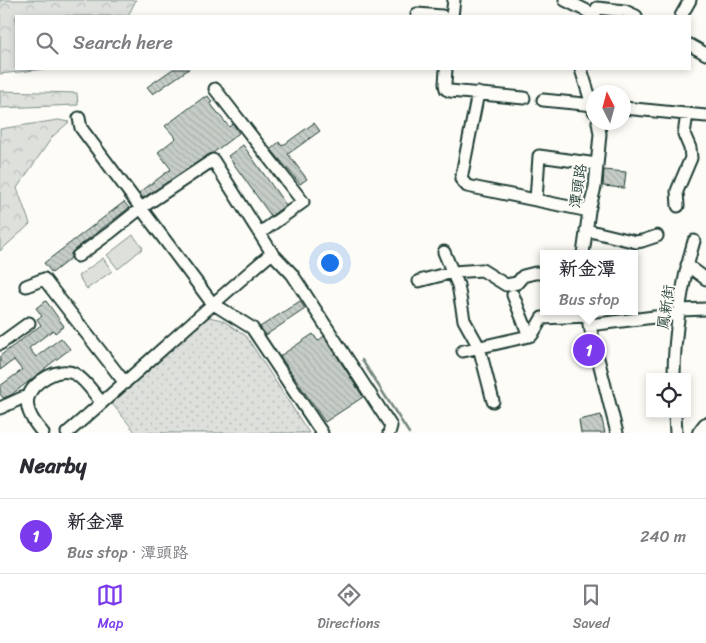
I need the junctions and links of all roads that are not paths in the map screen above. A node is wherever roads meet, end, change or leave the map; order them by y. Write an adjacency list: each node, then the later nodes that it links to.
1 (454, 0): 7 (street)
2 (564, 0): 4 (street)
3 (690, 0): 9 (street)
4 (597, 10): 8 (street)
5 (417, 14): 6 (street)
6 (430, 15)
7 (452, 15)
8 (634, 15)
9 (682, 15)
10 (691, 46): 11 (street)
11 (706, 54)
12 (446, 70): 16 (street)
13 (582, 70): 14 (street)
14 (587, 85)
15 (215, 89): 31 (street)
16 (478, 93): 17 (street); 26 (street)
17 (524, 98)
18 (543, 100): 19 (street)
19 (586, 106)
20 (631, 109): 21 (street)
21 (687, 114): 22 (street); 27 (street)
22 (706, 116)
23 (79, 118): 28 (street)
24 (599, 130): 25 (street, 潭頭路)
25 (597, 164): 26 (street); 29 (street, 潭頭路)
26 (536, 200): 29 (street)
27 (678, 206)
28 (141, 208): 31 (street); 37 (street); 45 (street)
29 (589, 211): 30 (street, 潭頭路)
30 (586, 230): 32 (street); 34 (street, 潭頭路)
31 (260, 233): 36 (street)
32 (657, 236)
33 (694, 241): 38 (street, 鳳新街)
34 (584, 250)
35 (444, 252): 39 (street)
36 (272, 253): 45 (street); 67 (street)
37 (78, 256)
38 (687, 265): 41 (street); 47 (street, 鳳新街)
39 (453, 272): 40 (street); 42 (street); 54 (street)
40 (540, 273)
41 (706, 279)
42 (419, 281)
43 (26, 286): 57 (street)
44 (513, 295): 52 (street)
45 (212, 304): 57 (street); 66 (street)
46 (706, 308): 47 (street)
47 (680, 312): 49 (street); 56 (street, 鳳新街)
48 (634, 315): 50 (street)
49 (638, 315)
50 (588, 318): 52 (street); 68 (street)
51 (29, 323): 53 (street)
52 (529, 336): 54 (street)
53 (0, 344)
54 (479, 347): 55 (street); 59 (street)
55 (463, 351)
56 (674, 373)
57 (125, 383): 60 (street)
58 (28, 397): 60 (street); 61 (street); 64 (street)
59 (493, 401)
60 (102, 403): 65 (street)
61 (0, 408)
62 (675, 418): 69 (street)
63 (706, 425): 70 (main road)
64 (43, 433)
65 (67, 433)
66 (322, 433)
67 (390, 433)
68 (617, 433)
69 (676, 433)
70 (700, 433)

